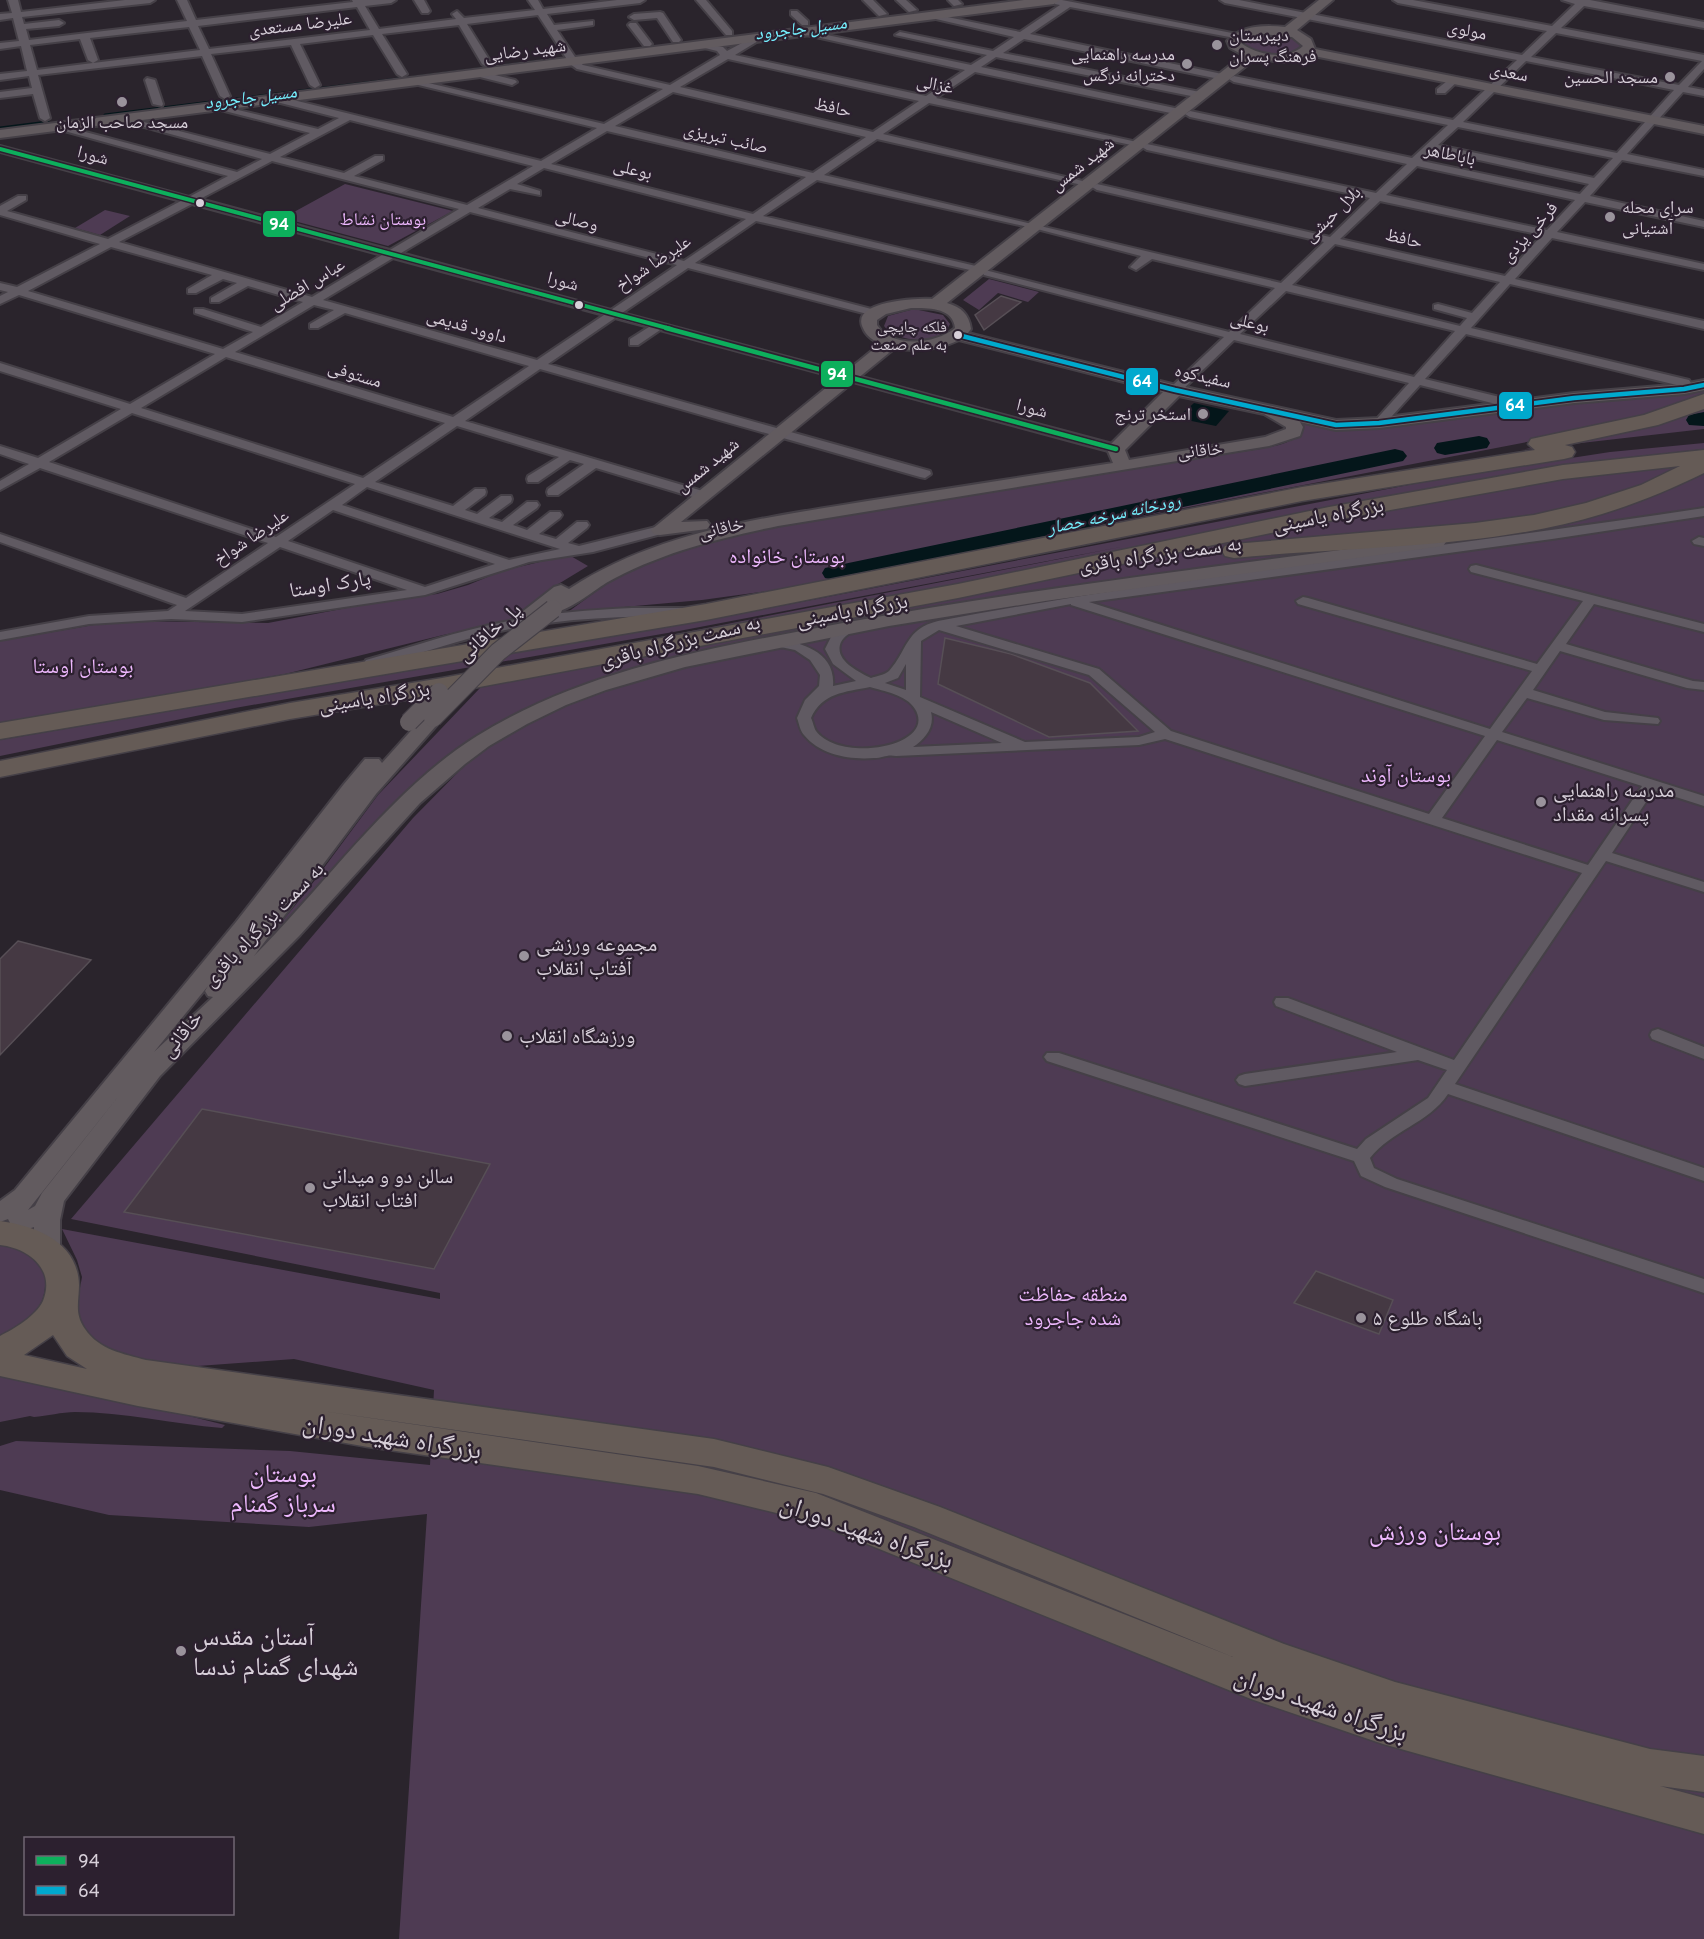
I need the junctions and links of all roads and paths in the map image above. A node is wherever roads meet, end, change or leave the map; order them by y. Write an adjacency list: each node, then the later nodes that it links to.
1 (13, 0): 31 (street)
2 (150, 0): 22 (street)
3 (182, 0): 40 (street)
4 (391, 0): 19 (street)
5 (418, 0): 25 (street)
6 (533, 0): 28 (street)
7 (640, 0): 20 (street, علیرضا مستعدی)
8 (701, 0): 51 (street)
9 (868, 0): 30 (street)
10 (902, 0): 26 (street)
11 (992, 0): 21 (main road, شهید رضایی)
12 (1054, 0): 17 (main road, شهید رضایی)
13 (1225, 0): 33 (street, مولوی)
14 (1327, 0): 33 (main road)
15 (1398, 0): 47 (street)
16 (1567, 0): 18 (street)
17 (1049, 1): 23 (street); 32 (main road, شهید رضایی)
18 (1584, 1): 43 (street); 47 (street, بلال حبشی)
19 (359, 2): 41 (street); 49 (street)
20 (615, 2): 28 (street, علیرضا مستعدی); 36 (street)
21 (955, 2): 26 (main road, شهید رضایی)
22 (98, 3): 31 (street)
23 (1068, 4): 54 (street, علیرضا شواخ); 55 (street)
24 (242, 6): 35 (street)
25 (425, 10)
26 (912, 10): 30 (main road, شهید رضایی)
27 (454, 11): 38 (street)
28 (542, 12): 38 (street, علیرضا مستعدی); 45 (street)
29 (795, 13): 46 (street)
30 (882, 14): 46 (main road, شهید رضایی)
31 (17, 15): 34 (street); 44 (street)
32 (928, 16): 46 (main road, شهید رضایی); 54 (street)
33 (1307, 16): 50 (main road); 70 (street, مولوی)
34 (0, 17)
35 (248, 17): 40 (street); 41 (street)
36 (631, 18): 57 (street); 61 (street)
37 (115, 21): 48 (street)
38 (463, 22): 49 (street, علیرضا مستعدی); 75 (street)
39 (59, 23): 44 (street)
40 (193, 23): 48 (street); 65 (street)
41 (268, 23): 60 (street)
42 (590, 23): 45 (street)
43 (1704, 25)
44 (21, 27): 59 (street)
45 (553, 28): 69 (street)
46 (804, 28): 51 (main road, شهید رضایی); 56 (main road, شهید رضایی); 76 (street, باباطاهر)
47 (1554, 29): 70 (street, بلال حبشی); 71 (street)
48 (118, 32): 53 (street)
49 (377, 32): 58 (street, علیرضا مستعدی); 80 (street)
50 (1287, 32): 55 (main road); 64 (main road)
51 (729, 33): 57 (main road, شهید رضایی)
52 (900, 35): 66 (street)
53 (84, 36): 59 (street); 72 (street)
54 (1020, 36): 66 (street, علیرضا شواخ); 81 (street)
55 (1237, 37): 68 (main road)
56 (756, 39): 62 (main road, شهید رضایی); 67 (street, عباس افضلی)
57 (676, 40): 61 (main road, شهید رضایی)
58 (294, 42): 60 (street, علیرضا مستعدی); 85 (street)
59 (26, 43): 63 (street); 77 (street)
60 (279, 44): 65 (street, علیرضا مستعدی)
61 (647, 44): 69 (main road, شهید رضایی)
62 (704, 45): 67 (street, غزالی); 69 (main road, شهید رضایی)
63 (0, 46)
64 (1307, 51): 68 (main road); 83 (main road, سعدی)
65 (206, 52): 73 (street, علیرضا مستعدی); 96 (street)
66 (996, 53): 76 (street, علیرضا شواخ); 93 (street)
67 (726, 56): 88 (street, عباس افضلی); 95 (street, غزالی)
68 (1256, 56): 81 (main road, شهید شمس)
69 (571, 58): 75 (main road, شهید رضایی); 88 (street, حافظ)
70 (1524, 58): 86 (street, بلال حبشی); 87 (street, مولوی)
71 (1704, 58)
72 (93, 60)
73 (119, 63): 77 (street, علیرضا مستعدی); 78 (street)
74 (1704, 63): 87 (street, فرخی یزدی)
75 (483, 69): 80 (main road, شهید رضایی); 84 (street)
76 (972, 69): 95 (street, علیرضا شواخ); 98 (street, باباطاهر)
77 (34, 73): 79 (street, علیرضا مستعدی); 89 (street)
78 (123, 75)
79 (0, 77)
80 (406, 78): 85 (main road, شهید رضایی); 94 (main road, شهید رضایی); 105 (street, صائب تبریزی)
81 (1229, 78): 93 (main road, شهید شمس); 98 (main road, شهید شمس); 104 (street)
82 (150, 80): 97 (street)
83 (1454, 80): 86 (main road, سعدی); 90 (street)
84 (512, 82)
85 (315, 84): 96 (main road, شهید رضایی)
86 (1493, 88): 101 (main road, سعدی); 104 (street, بلال حبشی)
87 (1681, 88): 91 (street, مولوی); 101 (street, فرخی یزدی)
88 (672, 89): 105 (street, عباس افضلی); 110 (street, حافظ)
89 (38, 90): 92 (street); 102 (street)
90 (1441, 91)
91 (1704, 93)
92 (0, 95)
93 (1201, 95): 98 (main road, شهید شمس)
94 (277, 99): 96 (main road, شهید رضایی); 99 (street, بوعلی)
95 (928, 100): 110 (street, علیرضا شواخ); 112 (street, غزالی)
96 (223, 101): 97 (main road, شهید رضایی); 100 (main road, شهید رضایی); 108 (street)
97 (158, 104): 102 (main road, شهید رضایی)
98 (1185, 113): 106 (street, باباطاهر); 112 (main road, شهید شمس)
99 (348, 117): 108 (street); 121 (street, بوعلی)
100 (120, 119): 102 (main road, شهید رضایی); 118 (street)
101 (1653, 119): 107 (main road, سعدی); 116 (street, فرخی یزدی)
102 (50, 122): 103 (main road, شهید رضایی); 109 (main road, شهید رضایی); 124 (street)
103 (0, 123)
104 (1456, 124): 114 (street, بلال حبشی); 116 (street)
105 (604, 128): 117 (street, صائب تبریزی); 121 (street, عباس افضلی)
106 (1256, 129): 111 (street); 120 (street, باباطاهر)
107 (1704, 129)
108 (319, 132): 118 (street)
109 (0, 134)
110 (873, 135): 127 (street, علیرضا شواخ); 131 (street, حافظ)
111 (1244, 138)
112 (1142, 146): 131 (main road, شهید شمس); 134 (street, غزالی)
113 (742, 147): 117 (street)
114 (1431, 147): 120 (street, بلال حبشی); 129 (street)
115 (1, 150): 136 (street, شورا)
116 (1619, 156): 123 (street); 129 (street, فرخی یزدی)
117 (726, 157): 122 (street, صائب تبریزی)
118 (270, 158): 124 (street); 125 (street, وصالی)
119 (379, 158): 125 (street)
120 (1414, 163): 128 (street, باباطاهر); 134 (street, بلال حبشی)
121 (542, 165): 130 (street, عباس افضلی); 140 (street, بوعلی)
122 (769, 167): 126 (street); 127 (street, صائب تبریزی)
123 (1704, 173)
124 (237, 175): 136 (street)
125 (345, 177): 138 (street, وصالی)
126 (755, 177)
127 (811, 177): 140 (street, علیرضا شواخ); 142 (street, صائب تبریزی)
128 (1496, 181): 132 (street); 135 (street, باباطاهر)
129 (1597, 182): 135 (street, فرخی یزدی)
130 (508, 185): 133 (street); 138 (street, عباس افضلی)
131 (1092, 186): 142 (main road, شهید شمس); 144 (street, حافظ)
132 (1486, 190)
133 (536, 193)
134 (1378, 197): 143 (street); 144 (street, بلال حبشی)
135 (1581, 199): 141 (street, باباطاهر); 143 (street, فرخی یزدی)
136 (190, 200): 145 (street); 148 (street, شورا)
137 (0, 201): 139 (street)
138 (468, 209): 148 (street, عباس افضلی); 152 (street, وصالی)
139 (0, 211): 145 (street, داوود قدیمی)
140 (752, 217): 152 (street, علیرضا شواخ); 155 (street, بوعلی)
141 (1704, 224)
142 (1038, 228): 149 (street, صائب تبریزی); 155 (main road, شهید شمس)
143 (1550, 234): 146 (street); 157 (street, فرخی یزدی)
144 (1333, 241): 157 (street, حافظ); 160 (street, بلال حبشی)
145 (109, 243): 156 (street, داوود قدیمی); 162 (street)
146 (1620, 249): 151 (street); 154 (street)
147 (1197, 251): 150 (street)
148 (392, 254): 165 (street, عباس افضلی); 170 (street, شورا)
149 (1150, 254): 150 (street, صائب تبریزی); 153 (street)
150 (1185, 262): 160 (street, صائب تبریزی)
151 (1611, 263)
152 (683, 264): 170 (street, علیرضا شواخ); 171 (street, وصالی)
153 (1136, 267)
154 (1704, 267)
155 (984, 271): 166 (main road, شهید شمس); 179 (street, بوعلی)
156 (221, 275): 158 (street, داوود قدیمی); 161 (street)
157 (1508, 280): 172 (street, فرخی یزدی); 173 (street, حافظ)
158 (247, 282): 163 (street); 165 (street, داوود قدیمی)
159 (0, 286): 162 (street, مستوفی)
160 (1284, 286): 177 (street, صائب تبریزی); 179 (street, بلال حبشی)
161 (192, 291)
162 (18, 292): 164 (street); 182 (street, مستوفی)
163 (215, 300)
164 (0, 301)
165 (313, 301): 168 (street, داوود قدیمی); 176 (street, عباس افضلی)
166 (941, 305): 171 (main road); 178 (main road)
167 (1438, 307): 172 (street)
168 (343, 310): 174 (street); 183 (street, داوود قدیمی)
169 (199, 311): 176 (street)
170 (611, 313): 175 (street, شورا); 183 (street, علیرضا شواخ)
171 (875, 313): 181 (main road)
172 (1475, 317): 177 (street, فرخی یزدی)
173 (1704, 325)
174 (314, 326)
175 (658, 326): 180 (street); 185 (street, شورا)
176 (262, 331): 182 (street, عباس افضلی)
177 (1462, 331): 186 (street, فرخی یزدی); 187 (street, صائب تبریزی)
178 (958, 335): 181 (main road); 189 (main road, سفیدکوه)
179 (1232, 336): 186 (street, بوعلی); 189 (street, بلال حبشی)
180 (634, 342)
181 (892, 342): 185 (main road, شهید شمس)
182 (224, 353): 192 (street, عباس افضلی); 194 (street, مستوفی)
183 (536, 364): 194 (street, علیرضا شواخ); 196 (street, داوود قدیمی)
184 (0, 367): 192 (street)
185 (849, 377): 196 (main road, شهید شمس); 200 (street, شورا)
186 (1416, 381): 191 (street, بوعلی); 195 (street, فرخی یزدی)
187 (1684, 383)
188 (1704, 385): 195 (main road)
189 (1175, 390): 193 (main road, سفیدکوه); 200 (main road, بلال حبشی)
190 (1704, 401): 206 (highway)
191 (1504, 402)
192 (131, 409): 203 (street, عباس افضلی); 209 (street)
193 (1270, 411): 195 (main road, سفیدکوه); 198 (main road)
194 (453, 421): 201 (street, مستوفی); 209 (street, علیرضا شواخ)
195 (1379, 423)
196 (778, 433): 207 (street, داوود قدیمی); 213 (main road, شهید شمس)
197 (1704, 437): 206 (highway, بزرگراه یاسینی)
198 (1232, 447): 200 (main road, خاقانی); 238 (main road, خاقانی)
199 (0, 450): 203 (street)
200 (1118, 455): 224 (main road); 240 (main road, خاقانی)
201 (568, 456): 204 (street, مستوفی); 208 (street)
202 (1704, 457): 233 (highway, بزرگراه یاسینی)
203 (39, 463): 210 (street, عباس افضلی); 227 (street)
204 (594, 463): 212 (street); 213 (street, مستوفی)
205 (1704, 464): 221 (highway)
206 (1423, 473): 257 (highway, بزرگراه یاسینی)
207 (926, 474)
208 (533, 479)
209 (363, 482): 215 (street, علیرضا شواخ); 217 (street)
210 (0, 486)
211 (480, 492): 217 (street)
212 (553, 492)
213 (701, 495): 224 (main road, شهید شمس)
214 (506, 499): 220 (street)
215 (330, 505): 227 (street, علیرضا شواخ); 230 (street)
216 (532, 505): 223 (street)
217 (455, 511): 220 (street)
218 (1704, 512): 235 (street)
219 (555, 515): 225 (street)
220 (479, 519): 223 (street)
221 (1539, 523): 233 (highway); 242 (main road, به سمت بزرگراه باقری)
222 (582, 525): 228 (street)
223 (503, 526): 225 (street)
224 (660, 530): 229 (street, پارک اوستا)
225 (529, 535): 228 (street)
226 (0, 538): 237 (street)
227 (276, 542): 232 (street); 237 (street, علیرضا شواخ)
228 (558, 544): 229 (street)
229 (577, 550): 230 (street, پارک اوستا)
230 (509, 564): 232 (street, پارک اوستا)
231 (1476, 569): 234 (street)
232 (425, 591): 239 (street, پارک اوستا)
233 (958, 591): 260 (highway, بزرگراه یاسینی)
234 (1591, 599): 243 (street); 247 (street)
235 (1070, 600): 241 (street); 259 (street)
236 (1303, 602): 248 (street)
237 (186, 603): 239 (street, علیرضا شواخ)
238 (553, 609): 254 (main road, پل خاقانی, bridge)
239 (171, 615): 244 (street, پارک اوستا)
240 (529, 616): 255 (main road, پل خاقانی, bridge)
241 (938, 625): 245 (street); 258 (street)
242 (848, 628): 246 (main road, به سمت بزرگراه باقری); 249 (street)
243 (1704, 628)
244 (0, 636)
245 (914, 640): 249 (street); 253 (street)
246 (776, 642): 252 (street); 277 (main road, به سمت بزرگراه باقری)
247 (1557, 646): 248 (street); 250 (street)
248 (1540, 669): 251 (street)
249 (870, 683): 252 (street); 253 (street)
250 (1704, 686)
251 (1524, 692): 256 (street); 259 (street)
252 (817, 698): 262 (street)
253 (913, 699): 261 (street); 262 (street)
254 (433, 718): 277 (main road, خاقانی)
255 (409, 722): 282 (main road, خاقانی)
256 (1653, 722)
257 (0, 731)
258 (1166, 734): 261 (street); 267 (street)
259 (1493, 734): 265 (street); 267 (street)
260 (114, 746): 263 (highway, بزرگراه یاسینی); 264 (highway)
261 (1025, 747): 262 (street)
262 (883, 752)
263 (0, 769)
264 (0, 780)
265 (1651, 784): 266 (street); 268 (street)
266 (1704, 801)
267 (1432, 820): 269 (street)
268 (1603, 855): 269 (street); 270 (street)
269 (1592, 871): 276 (street)
270 (1704, 887)
271 (1282, 1002): 274 (street)
272 (1658, 1035): 273 (street)
273 (1704, 1053)
274 (1419, 1054): 276 (street); 278 (street)
275 (1053, 1057): 280 (street)
276 (1457, 1068): 279 (street)
277 (152, 1070): 283 (main road, خاقانی)
278 (1245, 1080)
279 (1444, 1087): 280 (street); 281 (street)
280 (1361, 1157): 287 (street)
281 (1704, 1175)
282 (24, 1196): 283 (main road); 284 (main road, خاقانی)
283 (52, 1199): 286 (main road, خاقانی)
284 (0, 1213)
285 (0, 1233): 286 (highway)
286 (47, 1249): 288 (highway)
287 (1704, 1286)
288 (59, 1305): 289 (highway); 291 (highway, بزرگراه شهید دوران)
289 (0, 1352)
290 (0, 1363): 292 (highway, بزرگراه شهید دوران)
291 (1704, 1774)
292 (1704, 1816)

